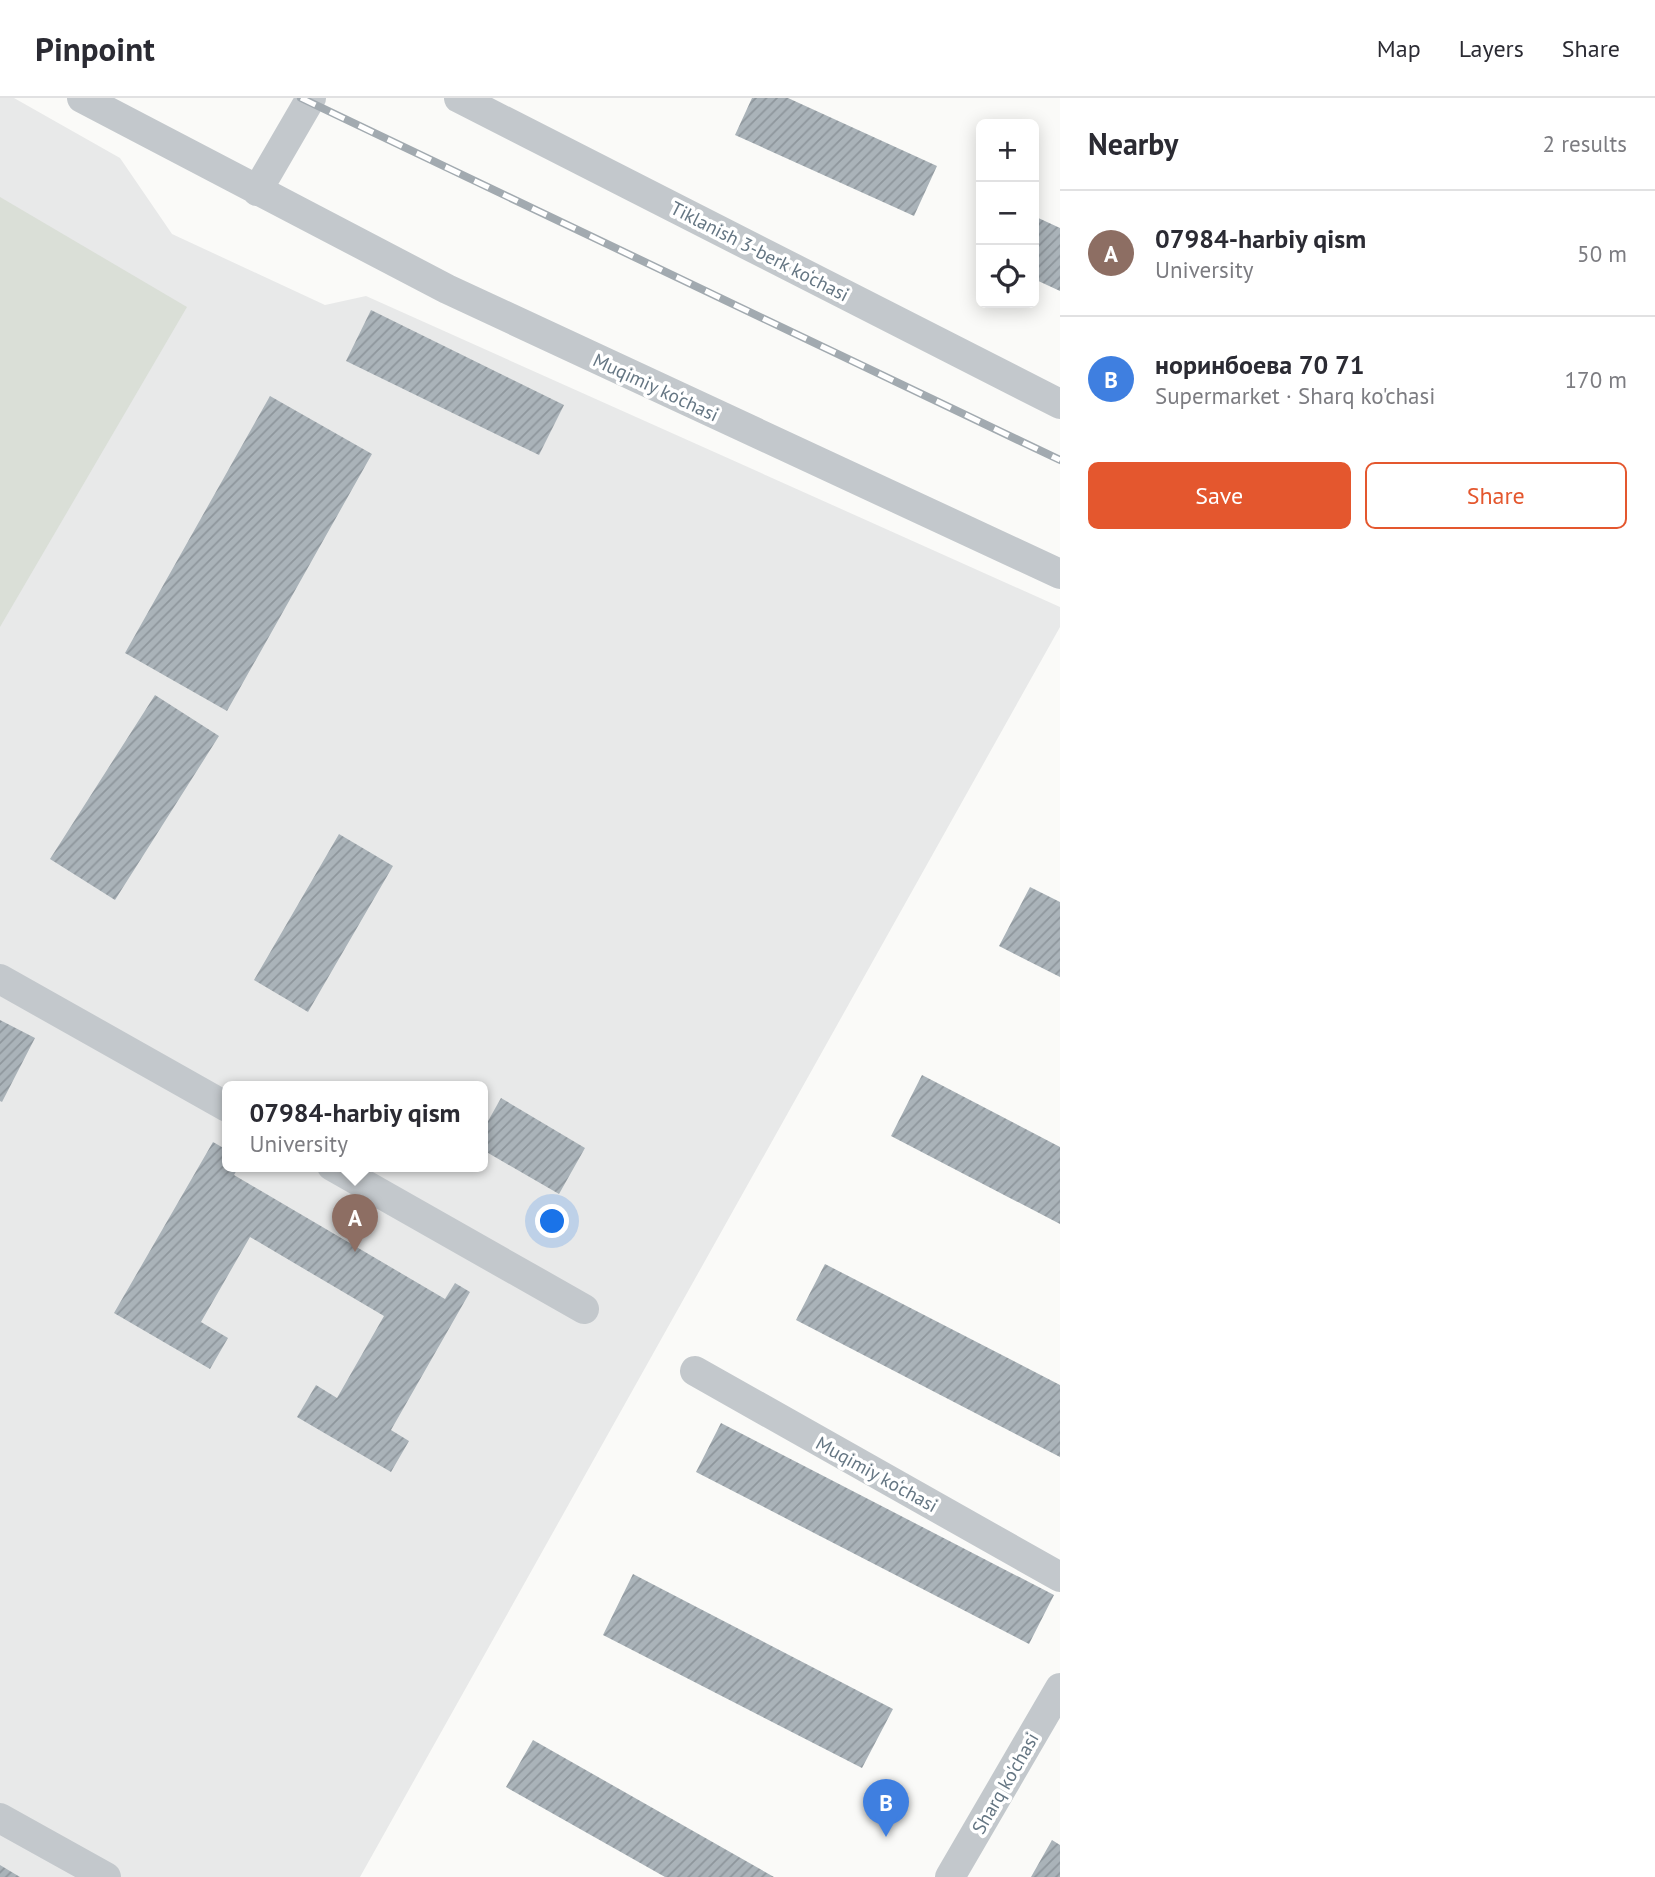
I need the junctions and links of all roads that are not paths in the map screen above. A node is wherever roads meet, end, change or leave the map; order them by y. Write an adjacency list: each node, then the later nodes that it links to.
1 (82, 98): 4 (street, Muqimiy ko‘chasi)
2 (311, 98): 4 (street)
3 (459, 98): 5 (street, Tiklanish 3-berk ko‘chasi)
4 (257, 191): 6 (street, Muqimiy ko‘chasi)
5 (1060, 404)
6 (1060, 574)
7 (0, 979): 8 (street)
8 (222, 1104)
9 (343, 1172): 10 (street)
10 (584, 1308)
11 (695, 1371): 12 (street, Muqimiy ko‘chasi)
12 (1060, 1577)
13 (1060, 1688): 16 (street, Sharq ko'chasi)
14 (0, 1818): 15 (street)
15 (106, 1877)
16 (950, 1877)

